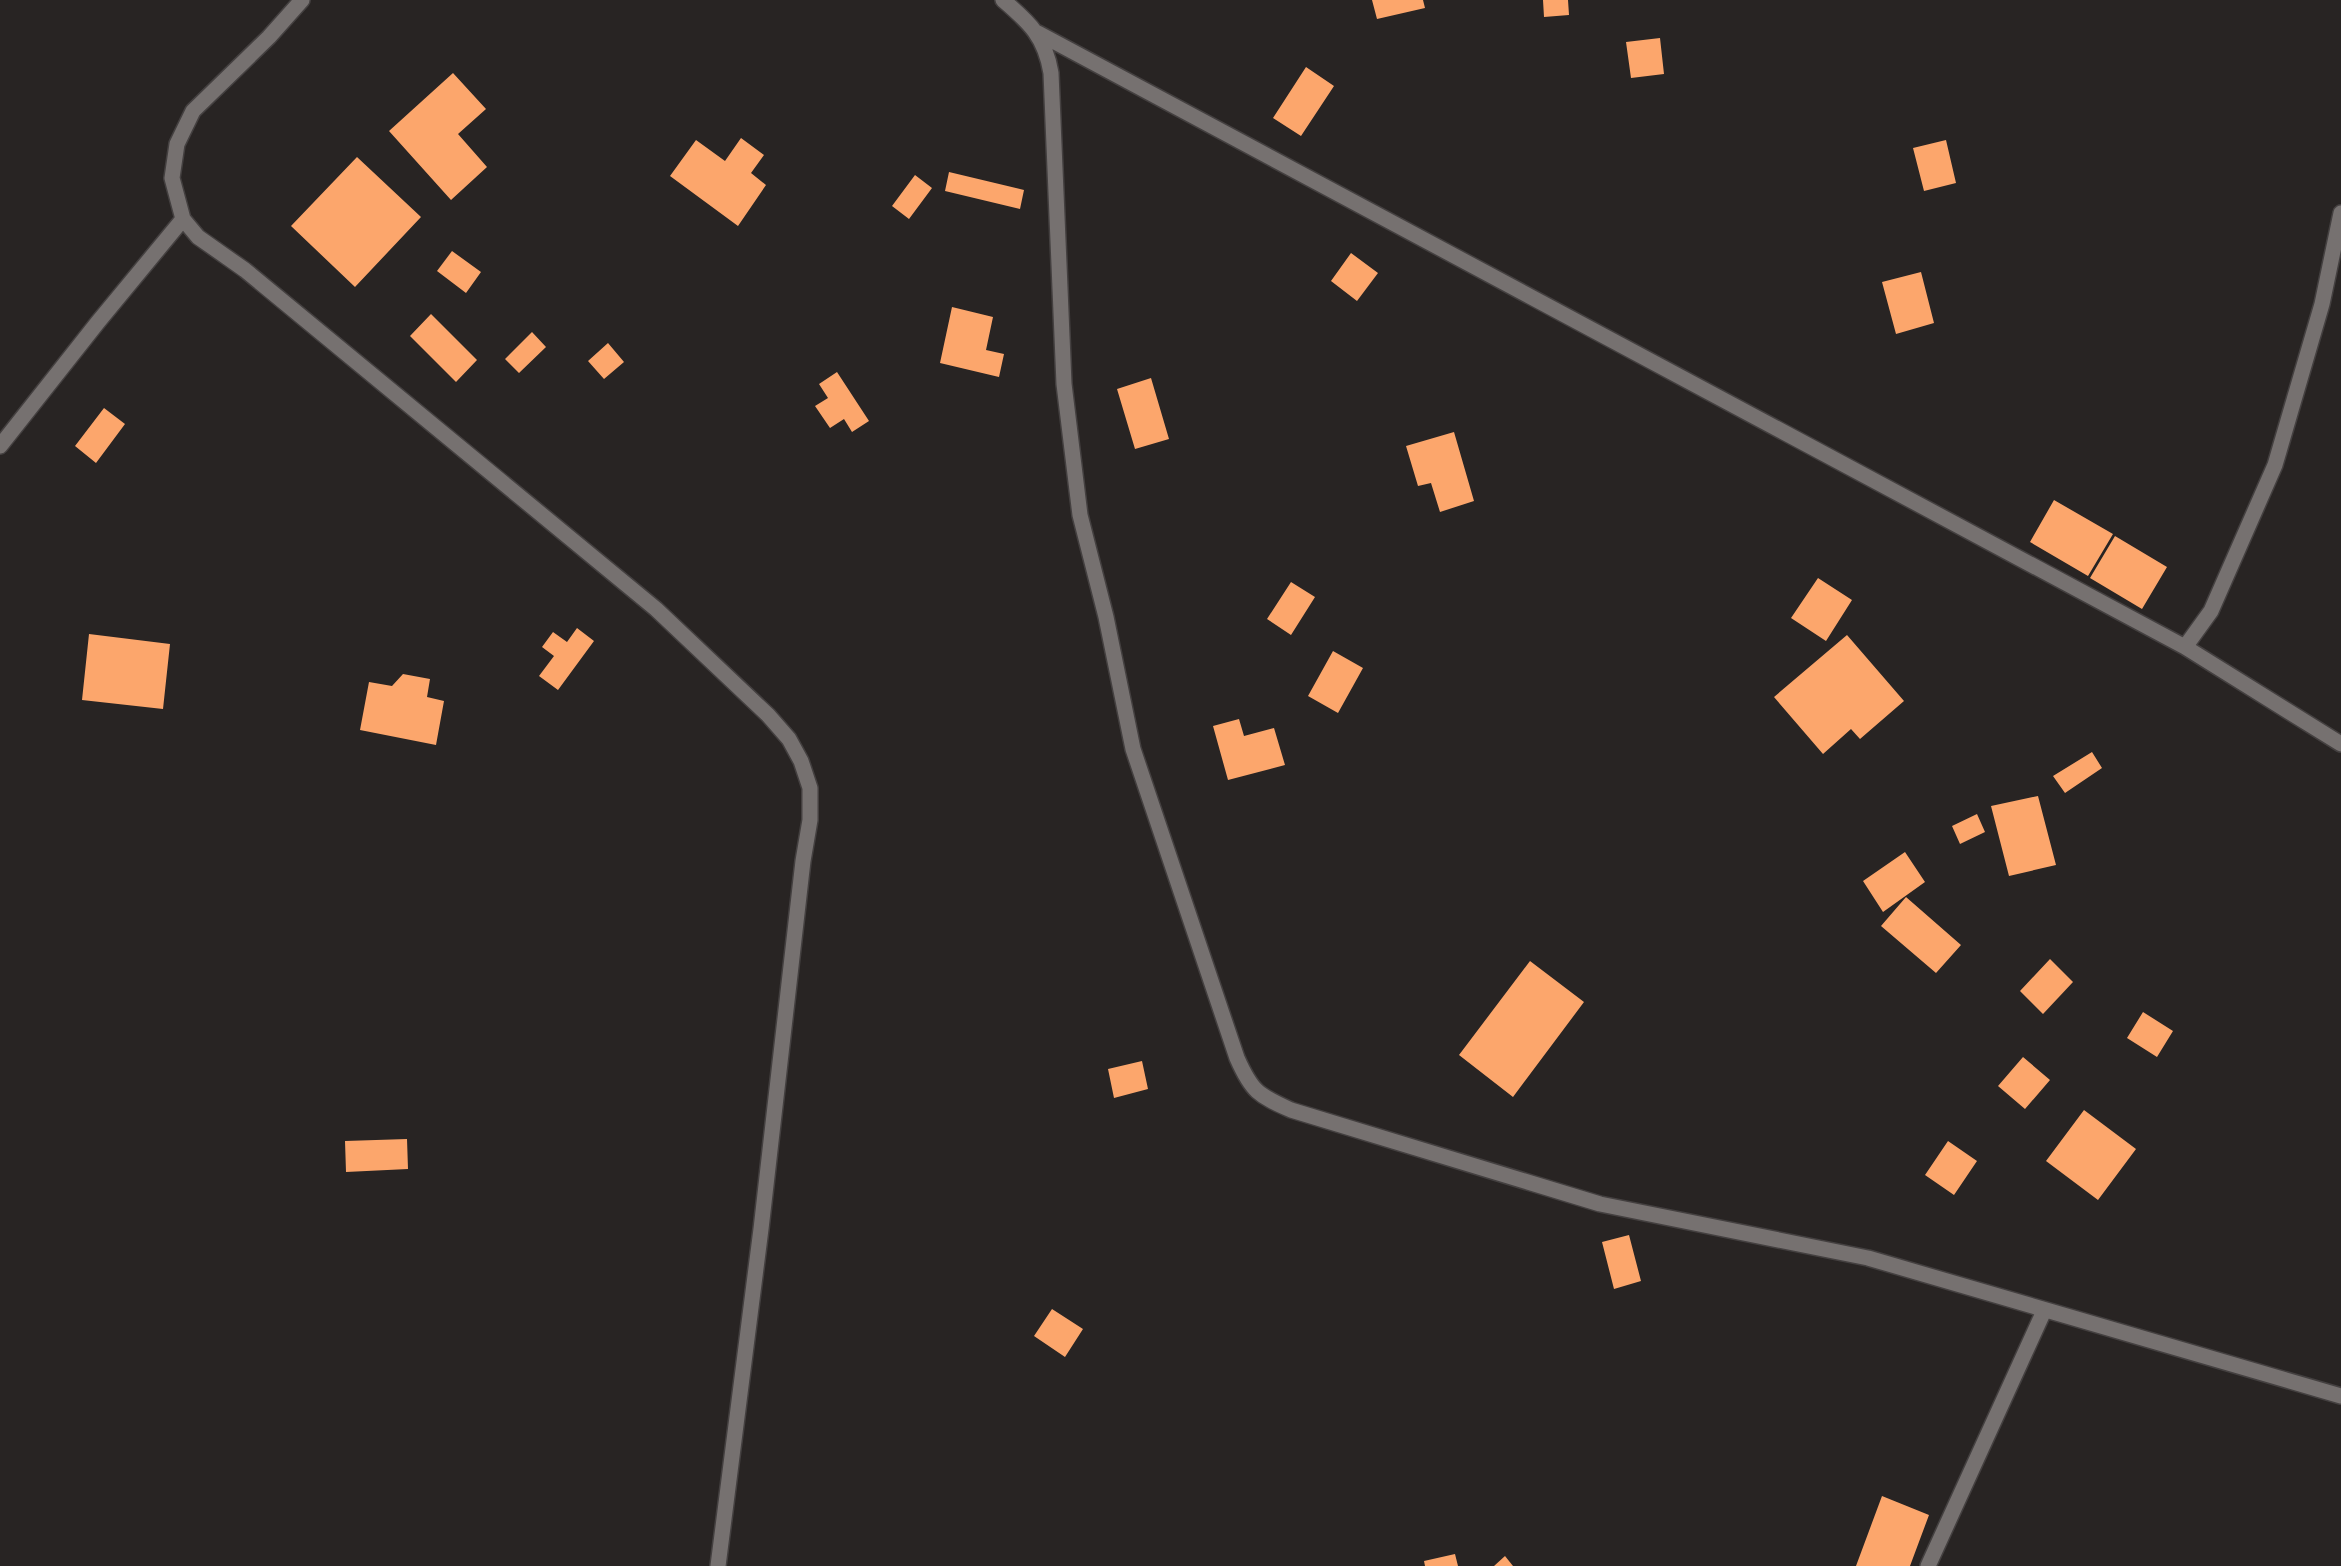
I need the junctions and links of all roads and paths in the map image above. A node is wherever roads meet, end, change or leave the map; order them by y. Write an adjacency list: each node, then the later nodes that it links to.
1 (302, 0): 5 (street)
2 (1004, 0): 3 (street)
3 (1038, 33): 7 (street); 9 (street)
4 (2341, 213): 7 (street)
5 (183, 219): 6 (street); 11 (street)
6 (0, 446)
7 (2185, 647): 8 (street)
8 (2341, 744)
9 (2044, 1311): 10 (street); 12 (street)
10 (2341, 1396)
11 (718, 1566)
12 (1928, 1566)

